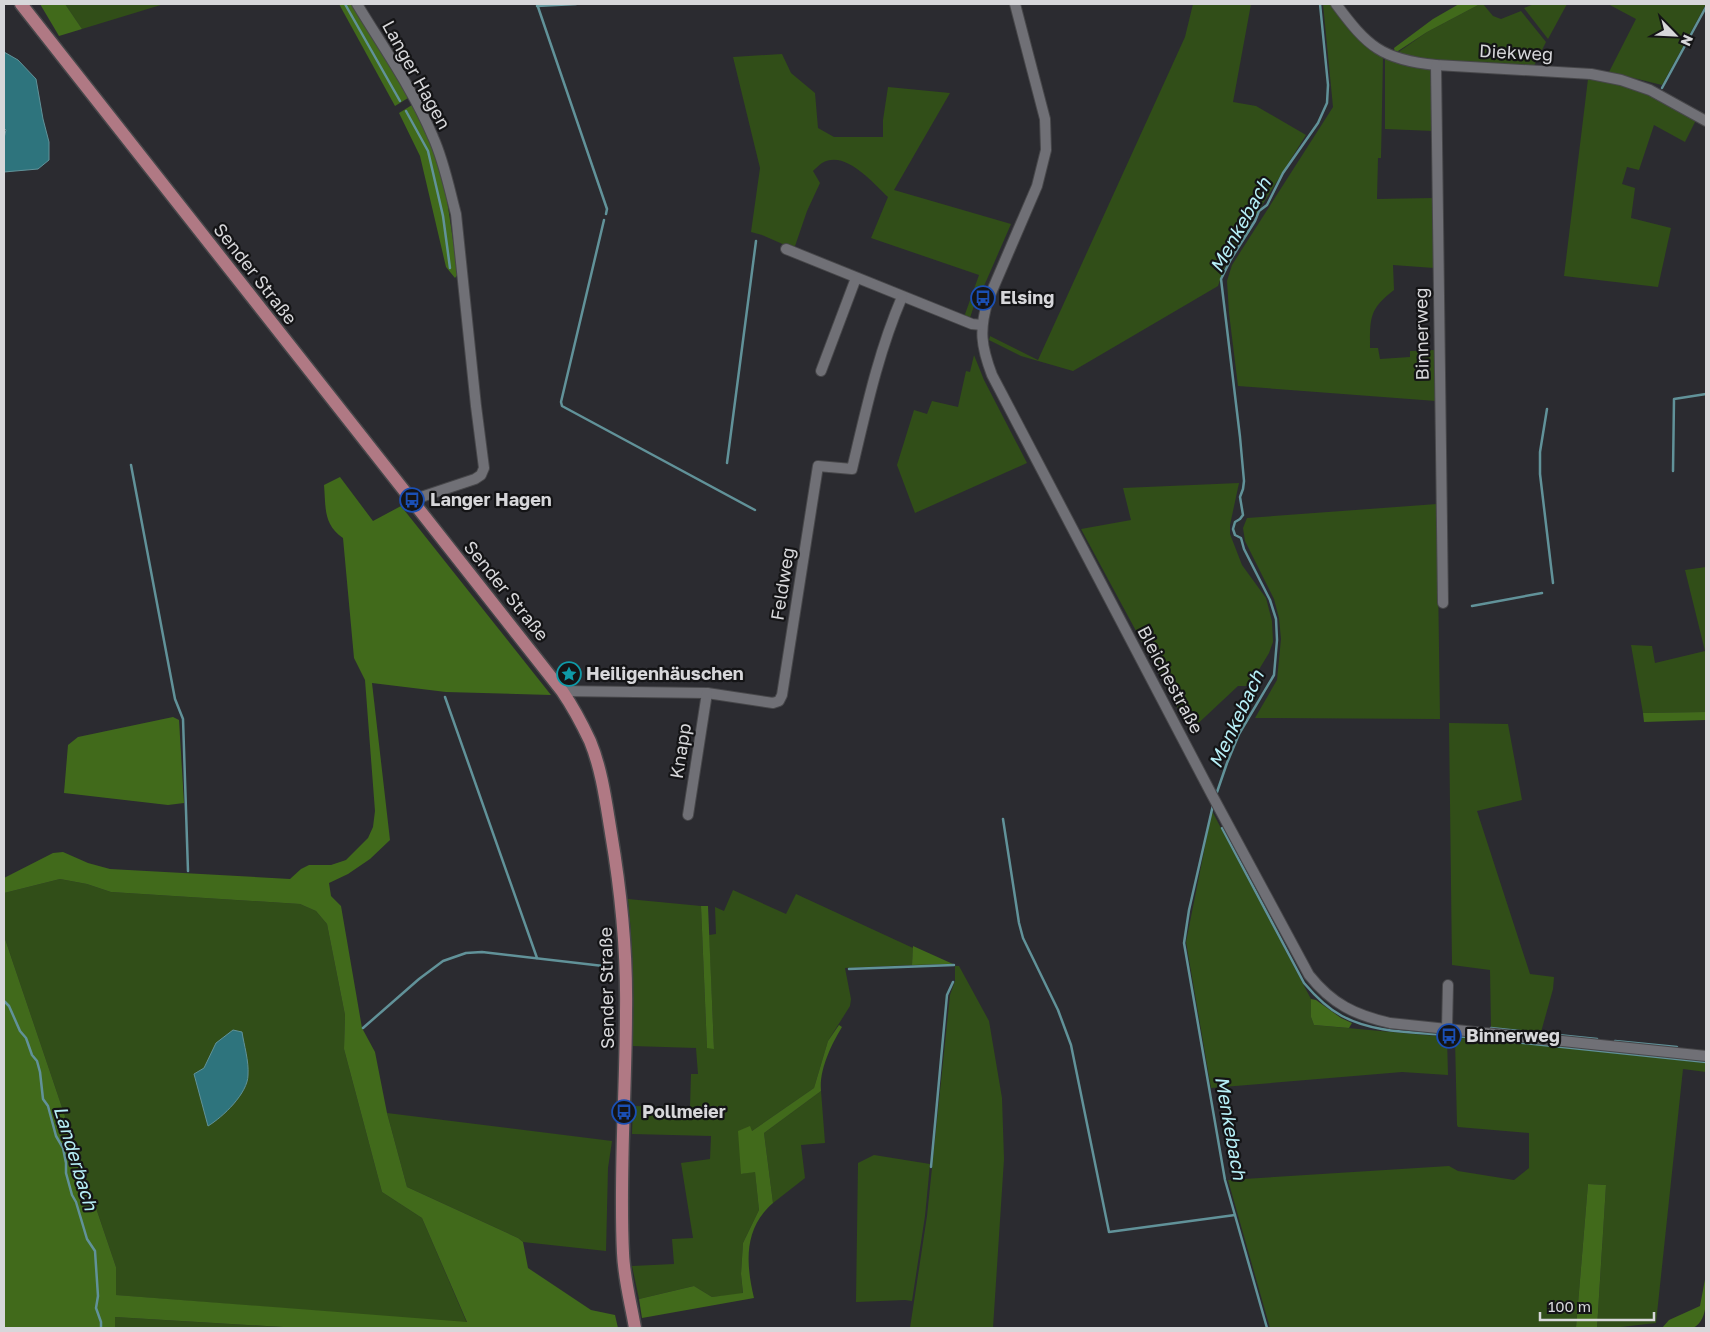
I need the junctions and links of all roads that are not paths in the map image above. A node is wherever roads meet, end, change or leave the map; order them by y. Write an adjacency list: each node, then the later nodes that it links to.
1 (20, 4): 12 (main road, Sender Straße)
2 (357, 4): 12 (street, Langer Hagen)
3 (1015, 4): 10 (street, Bleichestraße)
4 (1336, 4): 5 (street, Diekweg)
5 (1436, 65): 6 (street, Diekweg); 13 (street, Binnerweg)
6 (1706, 121)
7 (786, 249): 8 (street)
8 (856, 278): 9 (street); 11 (street)
9 (902, 297): 10 (street); 15 (street, Feldweg)
10 (982, 325): 18 (street, Bleichestraße)
11 (821, 371)
12 (412, 500): 14 (main road, Sender Straße)
13 (1443, 603)
14 (562, 691): 15 (street, Feldweg); 20 (main road, Sender Straße)
15 (707, 692): 16 (street, Knapp)
16 (688, 815)
17 (1448, 985): 18 (street)
18 (1447, 1029): 19 (street, Bleichestraße)
19 (1706, 1056)
20 (636, 1328)

